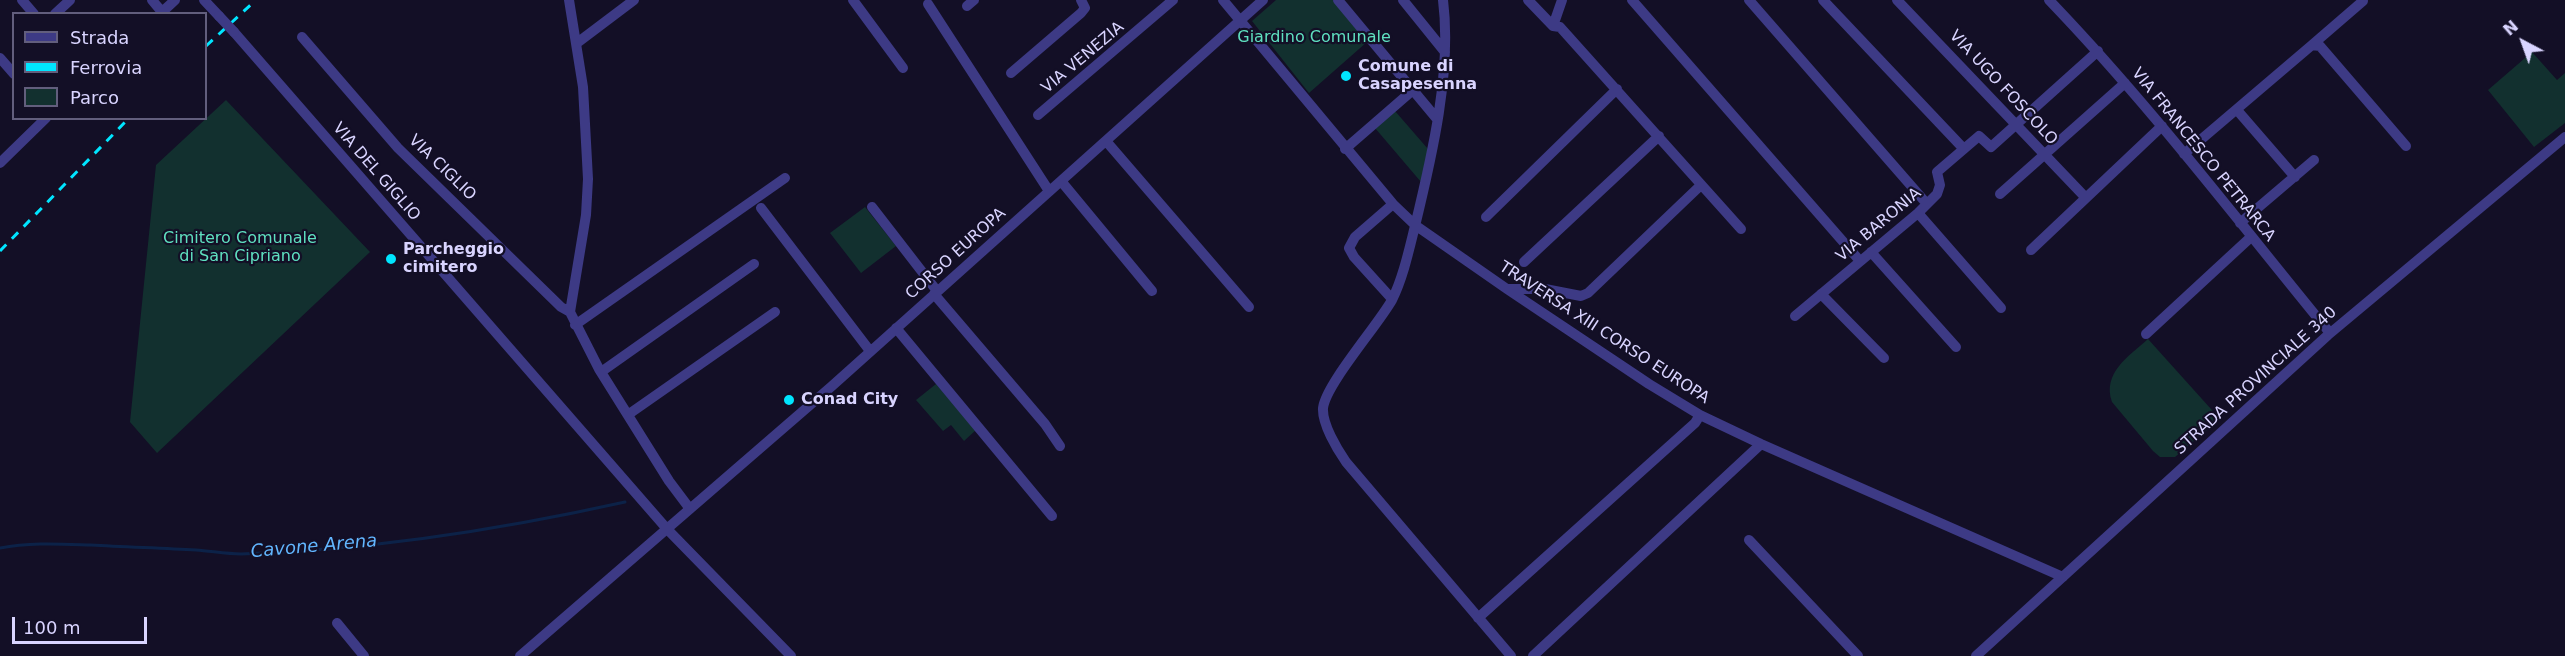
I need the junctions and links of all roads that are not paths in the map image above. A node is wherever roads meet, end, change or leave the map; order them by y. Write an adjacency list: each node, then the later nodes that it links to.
1 (22, 0): 24 (street)
2 (70, 0): 25 (street)
3 (175, 0): 26 (street)
4 (204, 0): 103 (street, VIA DEL GIGLIO, bridge)
5 (569, 0): 30 (street)
6 (634, 0): 30 (street)
7 (853, 0): 35 (street)
8 (1081, 0): 37 (street)
9 (1173, 0): 42 (street, VIA VENEZIA)
10 (1223, 0): 27 (street, TRAVERSA XIII CORSO EUROPA)
11 (1263, 0): 27 (street, CORSO EUROPA)
12 (1338, 0): 40 (street)
13 (1402, 0): 33 (street)
14 (1443, 0): 33 (street)
15 (1528, 0): 28 (street)
16 (1562, 0): 28 (street)
17 (1632, 0): 76 (street)
18 (1749, 0): 65 (street)
19 (1823, 0): 51 (street)
20 (1897, 0): 45 (street, VIA UGO FOSCOLO)
21 (2049, 0): 32 (street, VIA FRANCESCO PETRARCA)
22 (2363, 1): 31 (street)
23 (928, 4): 61 (street)
24 (32, 12)
25 (57, 12)
26 (162, 12)
27 (1240, 21): 49 (street, CORSO EUROPA); 52 (street, TRAVERSA XIII CORSO EUROPA)
28 (1552, 26): 39 (street)
29 (302, 37): 86 (street, VIA CIGLIO)
30 (577, 43): 86 (street)
31 (2312, 45): 41 (street); 50 (street)
32 (2098, 51): 38 (street, VIA FRANCESCO PETRARCA); 45 (street)
33 (1445, 52): 43 (street)
34 (0, 58): 36 (street)
35 (903, 68)
36 (12, 72)
37 (1011, 73)
38 (2125, 83): 46 (street, VIA FRANCESCO PETRARCA); 53 (street)
39 (1617, 89): 47 (street); 69 (street)
40 (1413, 90): 43 (street); 52 (street)
41 (2237, 110): 54 (street); 57 (street)
42 (1038, 115)
43 (1437, 119): 71 (street)
44 (44, 120): 56 (street)
45 (2016, 124): 51 (street); 53 (street, VIA UGO FOSCOLO)
46 (2162, 126): 54 (street, VIA FRANCESCO PETRARCA); 63 (street)
47 (1659, 136): 60 (street); 77 (street)
48 (2565, 136): 91 (street, STRADA PROVINCIALE 340)
49 (1106, 141): 59 (street, CORSO EUROPA); 84 (street)
50 (2406, 146)
51 (1963, 148): 65 (street, VIA BARONIA)
52 (1345, 149): 64 (street, TRAVERSA XIII CORSO EUROPA)
53 (2044, 154): 62 (street); 63 (street, VIA UGO FOSCOLO)
54 (2184, 154): 70 (street, VIA FRANCESCO PETRARCA)
55 (2314, 160): 57 (street)
56 (0, 162)
57 (2295, 177): 70 (street)
58 (785, 178): 89 (street)
59 (1060, 181): 61 (street, CORSO EUROPA); 80 (street)
60 (1701, 185): 72 (street); 79 (street)
61 (1049, 191): 81 (street, CORSO EUROPA)
62 (2000, 194)
63 (2085, 198): 74 (street)
64 (1393, 204): 71 (street, TRAVERSA XIII CORSO EUROPA); 83 (street)
65 (1927, 204): 68 (street, VIA BARONIA)
66 (872, 207): 81 (street)
67 (761, 208): 94 (street)
68 (1918, 213): 75 (street, VIA BARONIA); 85 (street)
69 (1486, 217)
70 (2240, 223): 73 (street, VIA FRANCESCO PETRARCA)
71 (1415, 225): 79 (street, TRAVERSA XIII CORSO EUROPA); 83 (street)
72 (1742, 229)
73 (2251, 237): 91 (street, VIA FRANCESCO PETRARCA); 92 (street)
74 (2031, 250)
75 (1871, 252): 76 (street, VIA BARONIA); 93 (street)
76 (1860, 261): 82 (street, VIA BARONIA)
77 (1524, 262)
78 (754, 264): 96 (street)
79 (1507, 289): 98 (street, TRAVERSA XIII CORSO EUROPA)
80 (1152, 291)
81 (936, 292): 90 (street, CORSO EUROPA); 100 (street)
82 (1821, 294): 88 (street, VIA BARONIA); 95 (street)
83 (1392, 299): 106 (street)
84 (1249, 307)
85 (2001, 308)
86 (570, 312): 89 (street, VIA CIGLIO)
87 (775, 312): 97 (street)
88 (1795, 316)
89 (575, 325): 96 (street, VIA CIGLIO)
90 (896, 328): 94 (street, CORSO EUROPA); 102 (street)
91 (2330, 333): 105 (street, STRADA PROVINCIALE 340)
92 (2146, 334)
93 (1956, 347)
94 (870, 351): 101 (street, CORSO EUROPA)
95 (1884, 358)
96 (601, 372): 97 (street, VIA CIGLIO)
97 (629, 414): 101 (street, VIA CIGLIO)
98 (1700, 415): 99 (street, TRAVERSA XIII CORSO EUROPA); 106 (street)
99 (1761, 444): 105 (street, TRAVERSA XIII CORSO EUROPA); 112 (street)
100 (1060, 446)
101 (690, 508): 103 (street, CORSO EUROPA)
102 (1052, 516)
103 (667, 529): 109 (street, CORSO EUROPA); 110 (street)
104 (1749, 540): 113 (street)
105 (2063, 577): 114 (street, STRADA PROVINCIALE 340)
106 (1478, 618): 111 (street)
107 (336, 623): 108 (street)
108 (364, 656)
109 (520, 656)
110 (791, 656)
111 (1511, 656)
112 (1533, 656)
113 (1858, 656)
114 (1976, 656)

